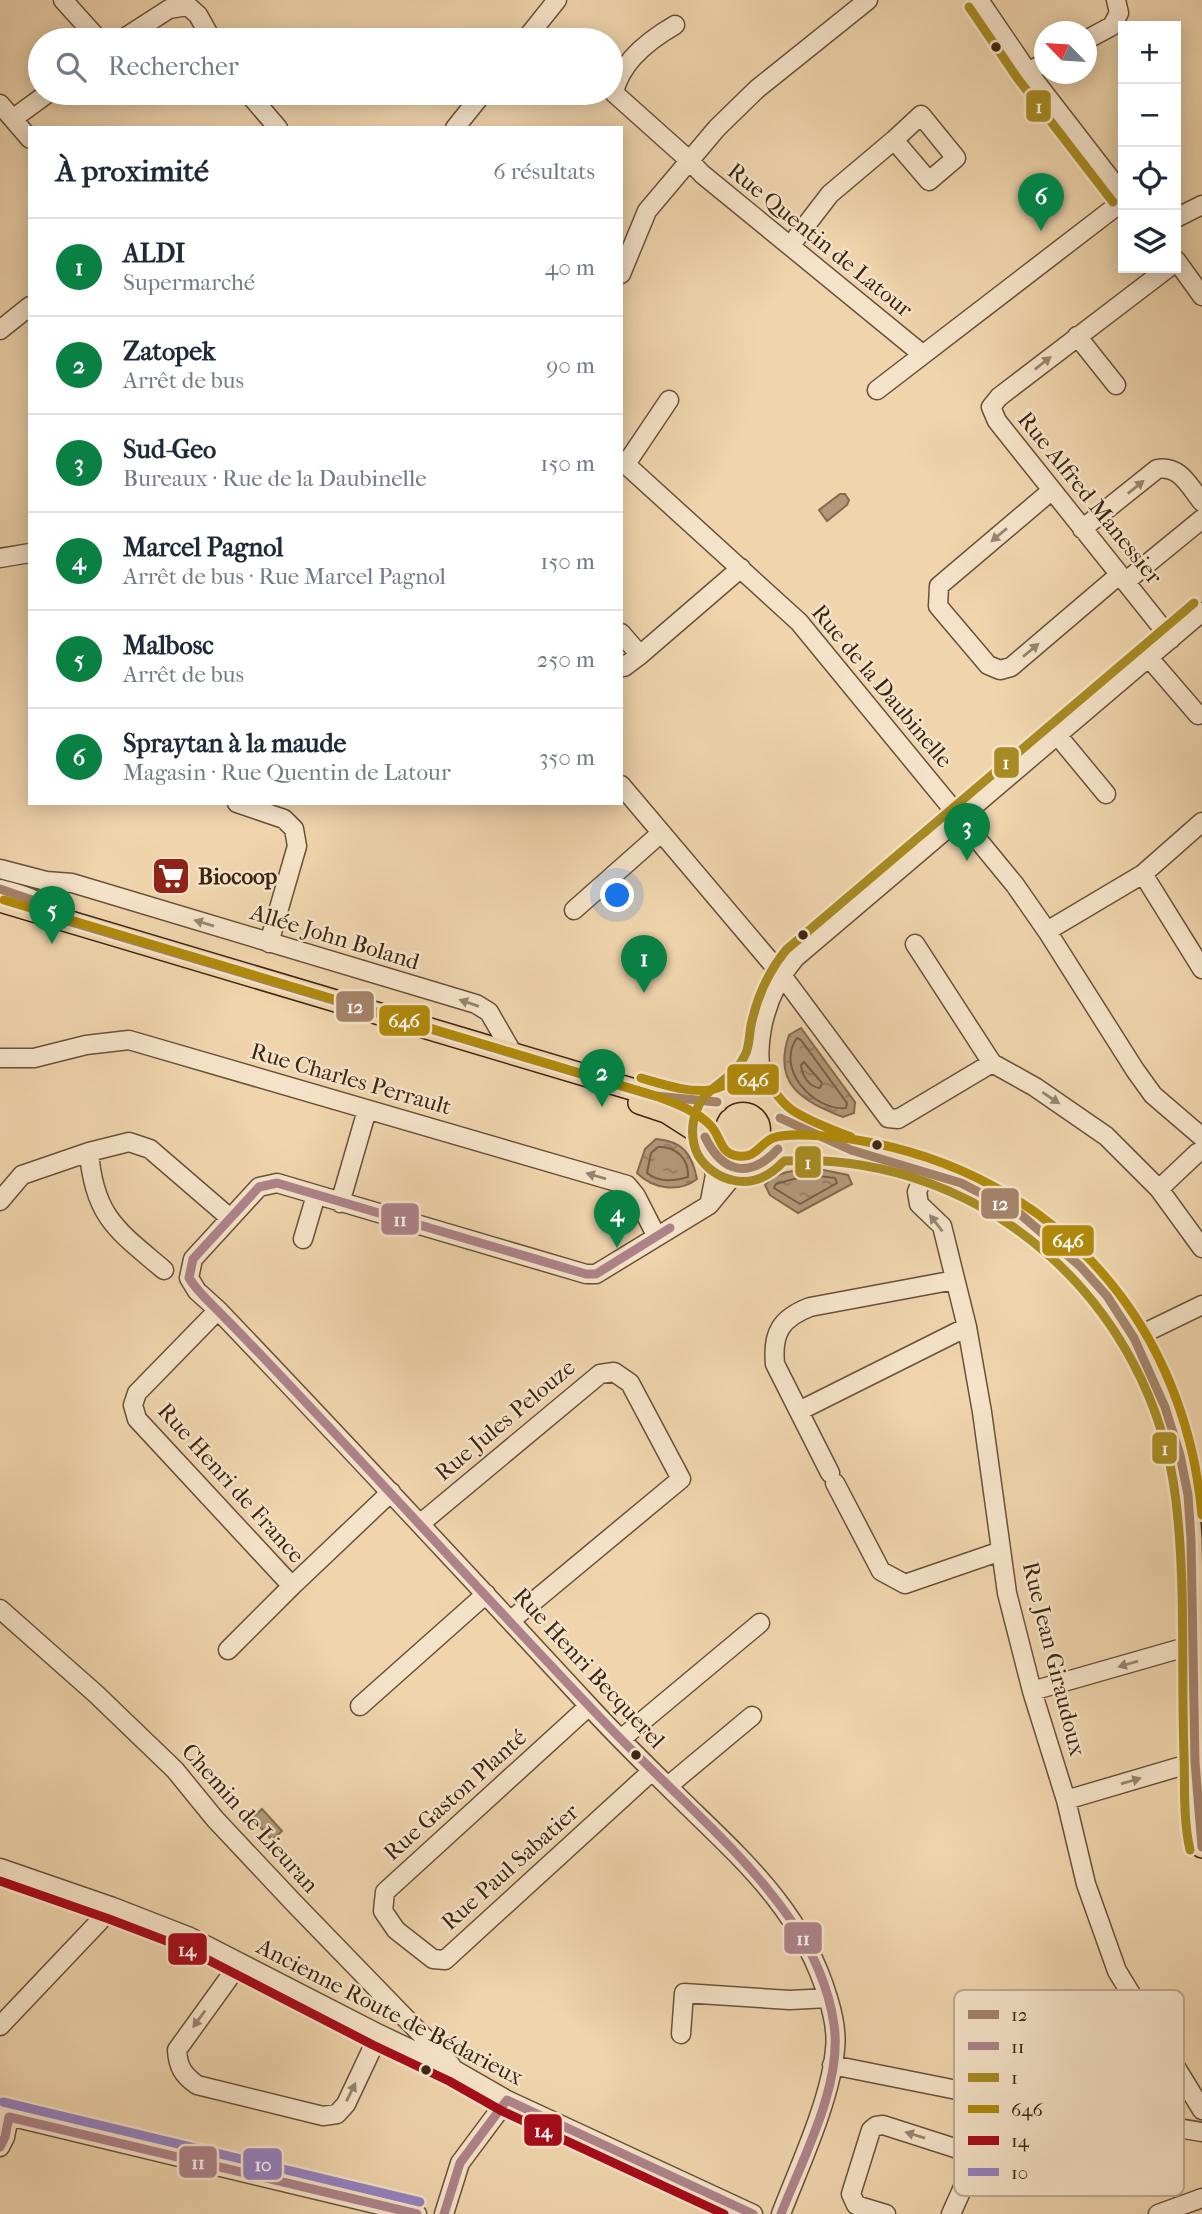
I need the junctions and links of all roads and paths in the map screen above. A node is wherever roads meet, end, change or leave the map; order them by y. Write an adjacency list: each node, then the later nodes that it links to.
1 (63, 0): 7 (street)
2 (557, 0): 10 (street)
3 (868, 0): 25 (street)
4 (979, 0): 13 (street)
5 (1116, 0): 11 (street)
6 (675, 25): 14 (street, Rue Quentin de Latour)
7 (88, 28)
8 (140, 28): 9 (street)
9 (205, 28)
10 (535, 28)
11 (1097, 34)
12 (1034, 69): 13 (street)
13 (1028, 72): 26 (street)
14 (623, 73)
15 (623, 101): 25 (street, Rue Quentin de Latour)
16 (0, 104): 20 (street)
17 (32, 105): 20 (street)
18 (258, 105): 21 (street)
19 (473, 105): 22 (street)
20 (14, 118): 23 (street)
21 (276, 126)
22 (457, 126)
23 (28, 136)
24 (894, 140): 30 (street)
25 (690, 161): 30 (street, Rue Quentin de Latour); 32 (street)
26 (1118, 189)
27 (1118, 205): 38 (street)
28 (1202, 205): 29 (street)
29 (1181, 216)
30 (790, 246): 38 (street, Rue Quentin de Latour)
31 (1181, 268): 34 (street)
32 (623, 269)
33 (1161, 273): 37 (street, Rue Alfred Manessier)
34 (1202, 296)
35 (28, 308): 36 (street)
36 (0, 330)
37 (1077, 336): 39 (street); 43 (street, Rue Alfred Manessier, one-way to 37)
38 (922, 355): 40 (street)
39 (1116, 386)
40 (877, 390)
41 (668, 400): 42 (street)
42 (623, 462): 49 (street, Rue de la Daubinelle)
43 (1051, 491): 46 (street, Rue Alfred Manessier); 50 (street, one-way to 50)
44 (1202, 502): 46 (street, one-way to 44)
45 (1202, 519): 50 (street)
46 (1082, 529): 50 (street, Rue Alfred Manessier)
47 (28, 554): 48 (street)
48 (0, 558)
49 (741, 568): 54 (street); 62 (street, Rue de la Daubinelle)
50 (1122, 579): 53 (street, Rue Alfred Manessier)
51 (1202, 612): 53 (street)
52 (623, 635): 54 (street)
53 (1171, 639): 55 (street)
54 (640, 655): 56 (street)
55 (1149, 658): 57 (street); 58 (street)
56 (623, 666)
57 (1198, 715)
58 (1058, 736): 60 (street); 62 (street)
59 (623, 787): 64 (street)
60 (1106, 794)
61 (243, 805): 75 (street)
62 (960, 819): 74 (street, Rue de la Daubinelle); 78 (street)
63 (1202, 822): 66 (street)
64 (661, 833): 71 (street); 78 (street)
65 (0, 869): 67 (street, Allée John Boland)
66 (1143, 874): 74 (street); 77 (street)
67 (46, 881): 69 (street); 75 (street, Allée John Boland, one-way to 67)
68 (0, 889): 69 (street)
69 (25, 895): 73 (street)
70 (0, 901): 73 (main road)
71 (574, 910)
72 (0, 912): 87 (main road)
73 (61, 919): 79 (main road)
74 (1047, 931): 86 (street, Rue de la Daubinelle)
75 (269, 943): 79 (street, Allée John Boland, one-way to 75)
76 (915, 944): 82 (street)
77 (1202, 969)
78 (782, 974): 80 (street); 82 (street)
79 (512, 1052): 83 (main road)
80 (759, 1054): 83 (street); 85 (street)
81 (0, 1058): 84 (street, Rue Charles Perrault)
82 (992, 1063): 94 (street, one-way to 94)
83 (722, 1098): 85 (main road); 87 (main road)
84 (367, 1110): 97 (street); 100 (street, Rue Charles Perrault, one-way to 84)
85 (776, 1110): 88 (main road); 89 (main road)
86 (1202, 1137)
87 (707, 1143): 92 (main road); 98 (street)
88 (778, 1149): 89 (main road); 92 (main road)
89 (851, 1150): 93 (main road)
90 (1202, 1151): 94 (street)
91 (89, 1152): 96 (street); 99 (street); 103 (street)
92 (743, 1169): 98 (street)
93 (925, 1171): 104 (street, Rue Jean Giraudoux, one-way to 93); 108 (main road)
94 (1159, 1189): 102 (street)
95 (316, 1195): 97 (street); 99 (street); 101 (street)
96 (0, 1201)
97 (340, 1203): 100 (street)
98 (709, 1205): 100 (street)
99 (230, 1218): 106 (street, Rue Henri Becquerel)
100 (657, 1237)
101 (303, 1239)
102 (1202, 1248)
103 (164, 1270)
104 (955, 1280): 107 (street, Rue Jean Giraudoux); 109 (street)
105 (1202, 1305): 108 (street)
106 (218, 1310): 110 (street, Rue Henri Becquerel); 113 (street, Rue Henri de France)
107 (967, 1327): 109 (street); 112 (street, Rue Jean Giraudoux)
108 (1134, 1338): 118 (main road)
109 (799, 1411): 112 (street)
110 (391, 1492): 111 (street, Rue Henri Becquerel); 113 (street, Rue Henri de France)
111 (421, 1522): 114 (street, Rue Henri Becquerel); 116 (street, Rue Jules Pelouze)
112 (1001, 1550): 120 (street, Rue Jean Giraudoux)
113 (292, 1586): 119 (street)
114 (486, 1594): 116 (street, Rue Henri Becquerel); 121 (street)
115 (0, 1609): 140 (street, Chemin de Lieuran)
116 (510, 1621): 122 (street, Rue Henri Becquerel)
117 (760, 1623): 124 (street)
118 (1194, 1645): 120 (street, one-way to 120); 125 (main road)
119 (228, 1650)
120 (1032, 1691): 128 (street, Rue Jean Giraudoux)
121 (360, 1706)
122 (589, 1706): 124 (street, Rue Henri Becquerel); 132 (street, Rue Gaston Planté)
123 (752, 1716): 127 (street)
124 (621, 1739): 126 (street, Rue Henri Becquerel)
125 (1195, 1762): 128 (street, one-way to 125); 129 (main road)
126 (652, 1770): 127 (street, Rue Henri Becquerel); 132 (street, Rue Paul Sabatier)
127 (668, 1786): 135 (street, Rue Henri Becquerel)
128 (1066, 1800): 134 (street, Rue Jean Giraudoux)
129 (1202, 1847)
130 (0, 1868): 131 (street, Ancienne Route de Bédarieux)
131 (113, 1907): 133 (street, Ancienne Route de Bédarieux); 136 (street)
132 (396, 1930)
133 (239, 1964): 137 (street, Ancienne Route de Bédarieux); 137 (street, one-way to 137)
134 (1128, 1990)
135 (828, 1998): 138 (street); 139 (street, Rue Henri Becquerel)
136 (0, 2026)
137 (379, 2034): 140 (street, Ancienne Route de Bédarieux)
138 (681, 2034)
139 (832, 2065): 142 (street); 154 (street, Rue Henri Becquerel)
140 (455, 2070): 143 (street, Ancienne Route de Bédarieux)
141 (1184, 2083): 144 (street, Rue Jean Giraudoux)
142 (954, 2089)
143 (508, 2100): 152 (street); 153 (street, Ancienne Route de Bédarieux)
144 (1200, 2106): 146 (street)
145 (5, 2116): 147 (street); 151 (street)
146 (1195, 2132)
147 (0, 2147)
148 (954, 2148): 155 (street, one-way to 155)
149 (959, 2196): 156 (street)
150 (1202, 2198): 157 (street)
151 (417, 2214)
152 (444, 2214)
153 (753, 2214)
154 (781, 2214)
155 (886, 2214)
156 (951, 2214)
157 (1158, 2214)

